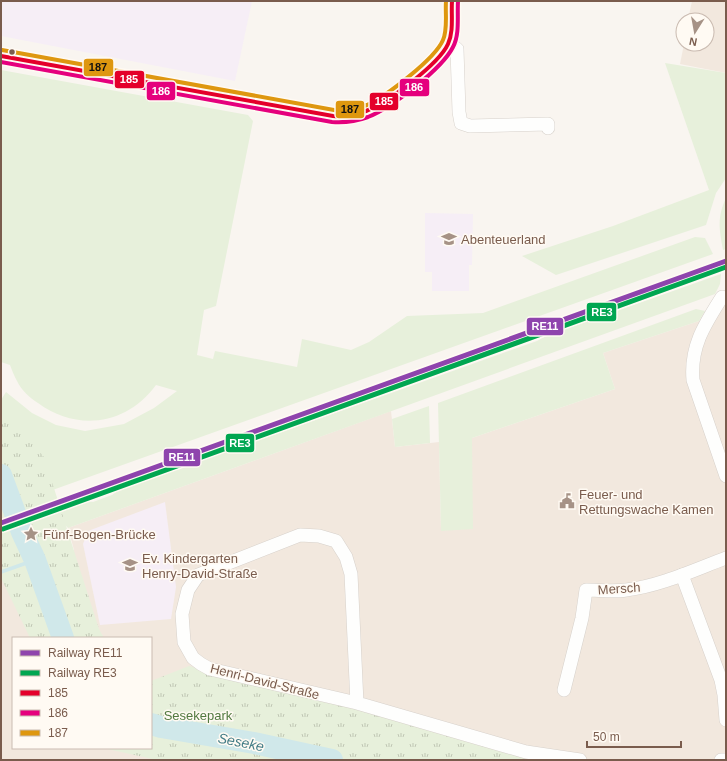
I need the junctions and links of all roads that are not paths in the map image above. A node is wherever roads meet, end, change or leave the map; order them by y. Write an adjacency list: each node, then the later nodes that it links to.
1 (452, 1): 2 (street)
2 (448, 43): 3 (street); 4 (street)
3 (1, 56)
4 (548, 128)
5 (722, 297): 6 (street)
6 (726, 476)
7 (726, 558): 8 (street, Mersch)
8 (682, 575): 9 (street, Mersch); 11 (street)
9 (564, 690)
10 (357, 703): 10 (street, Henri-David-Straße); 12 (street, Henri-David-Straße)
11 (726, 720)
12 (580, 760)
13 (721, 760): 14 (street)
14 (726, 760)

